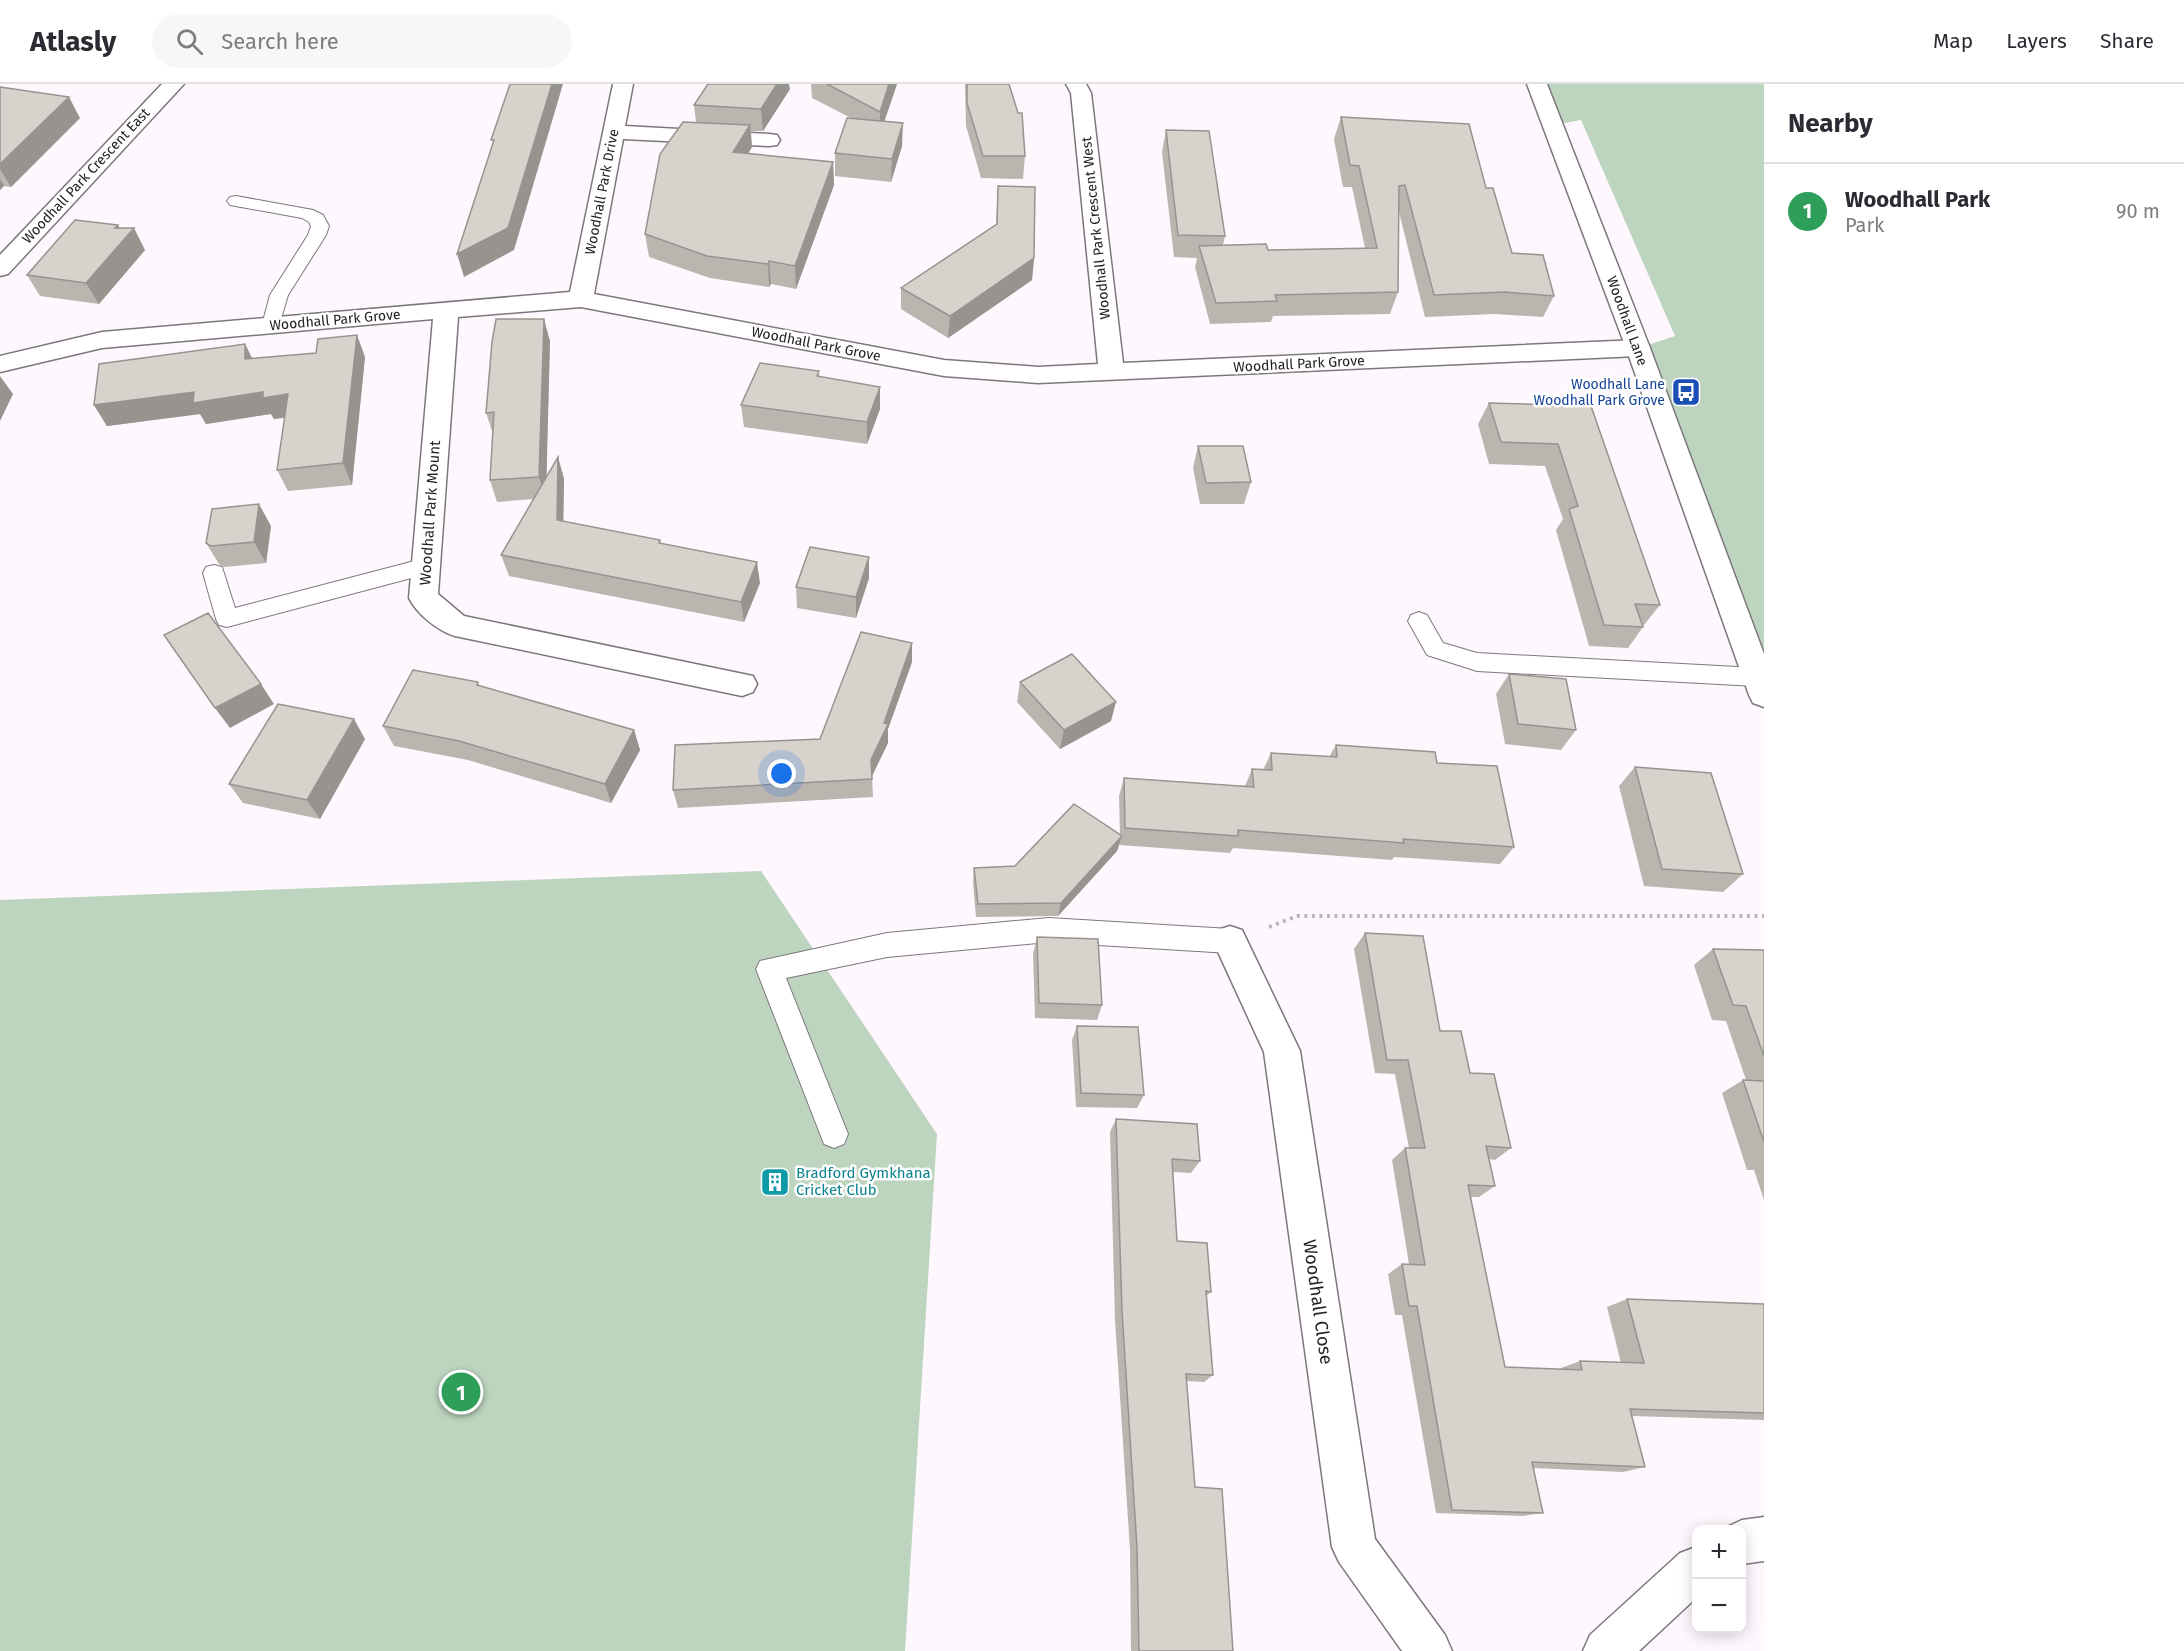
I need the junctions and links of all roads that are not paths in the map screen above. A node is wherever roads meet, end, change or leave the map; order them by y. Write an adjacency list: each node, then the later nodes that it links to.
1 (174, 84): 8 (street, Woodhall Park Crescent East)
2 (623, 84): 5 (street, Woodhall Park Drive)
3 (1076, 84): 14 (street, Woodhall Park Crescent West)
4 (1537, 84): 12 (street, Woodhall Lane)
5 (614, 132): 6 (street); 9 (street, Woodhall Park Drive)
6 (769, 140)
7 (236, 201): 11 (lane)
8 (0, 269)
9 (581, 299): 10 (street, Woodhall Park Grove); 14 (street, Woodhall Park Grove)
10 (446, 310): 11 (street, Woodhall Park Grove); 15 (street, Woodhall Park Mount)
11 (271, 325): 13 (street, Woodhall Park Grove)
12 (1638, 348): 14 (street, Woodhall Park Grove); 19 (street, Woodhall Lane)
13 (0, 364)
14 (1112, 373)
15 (426, 566): 16 (lane); 18 (street, Woodhall Park Mount)
16 (214, 573)
17 (1419, 621): 19 (lane)
18 (742, 684)
19 (1760, 686)
20 (1230, 941): 21 (lane); 25 (street, Woodhall Close)
21 (834, 1134)
22 (1764, 1539): 23 (street)
23 (1746, 1541)
24 (1692, 1573): 26 (street)
25 (1429, 1651)
26 (1606, 1651)

